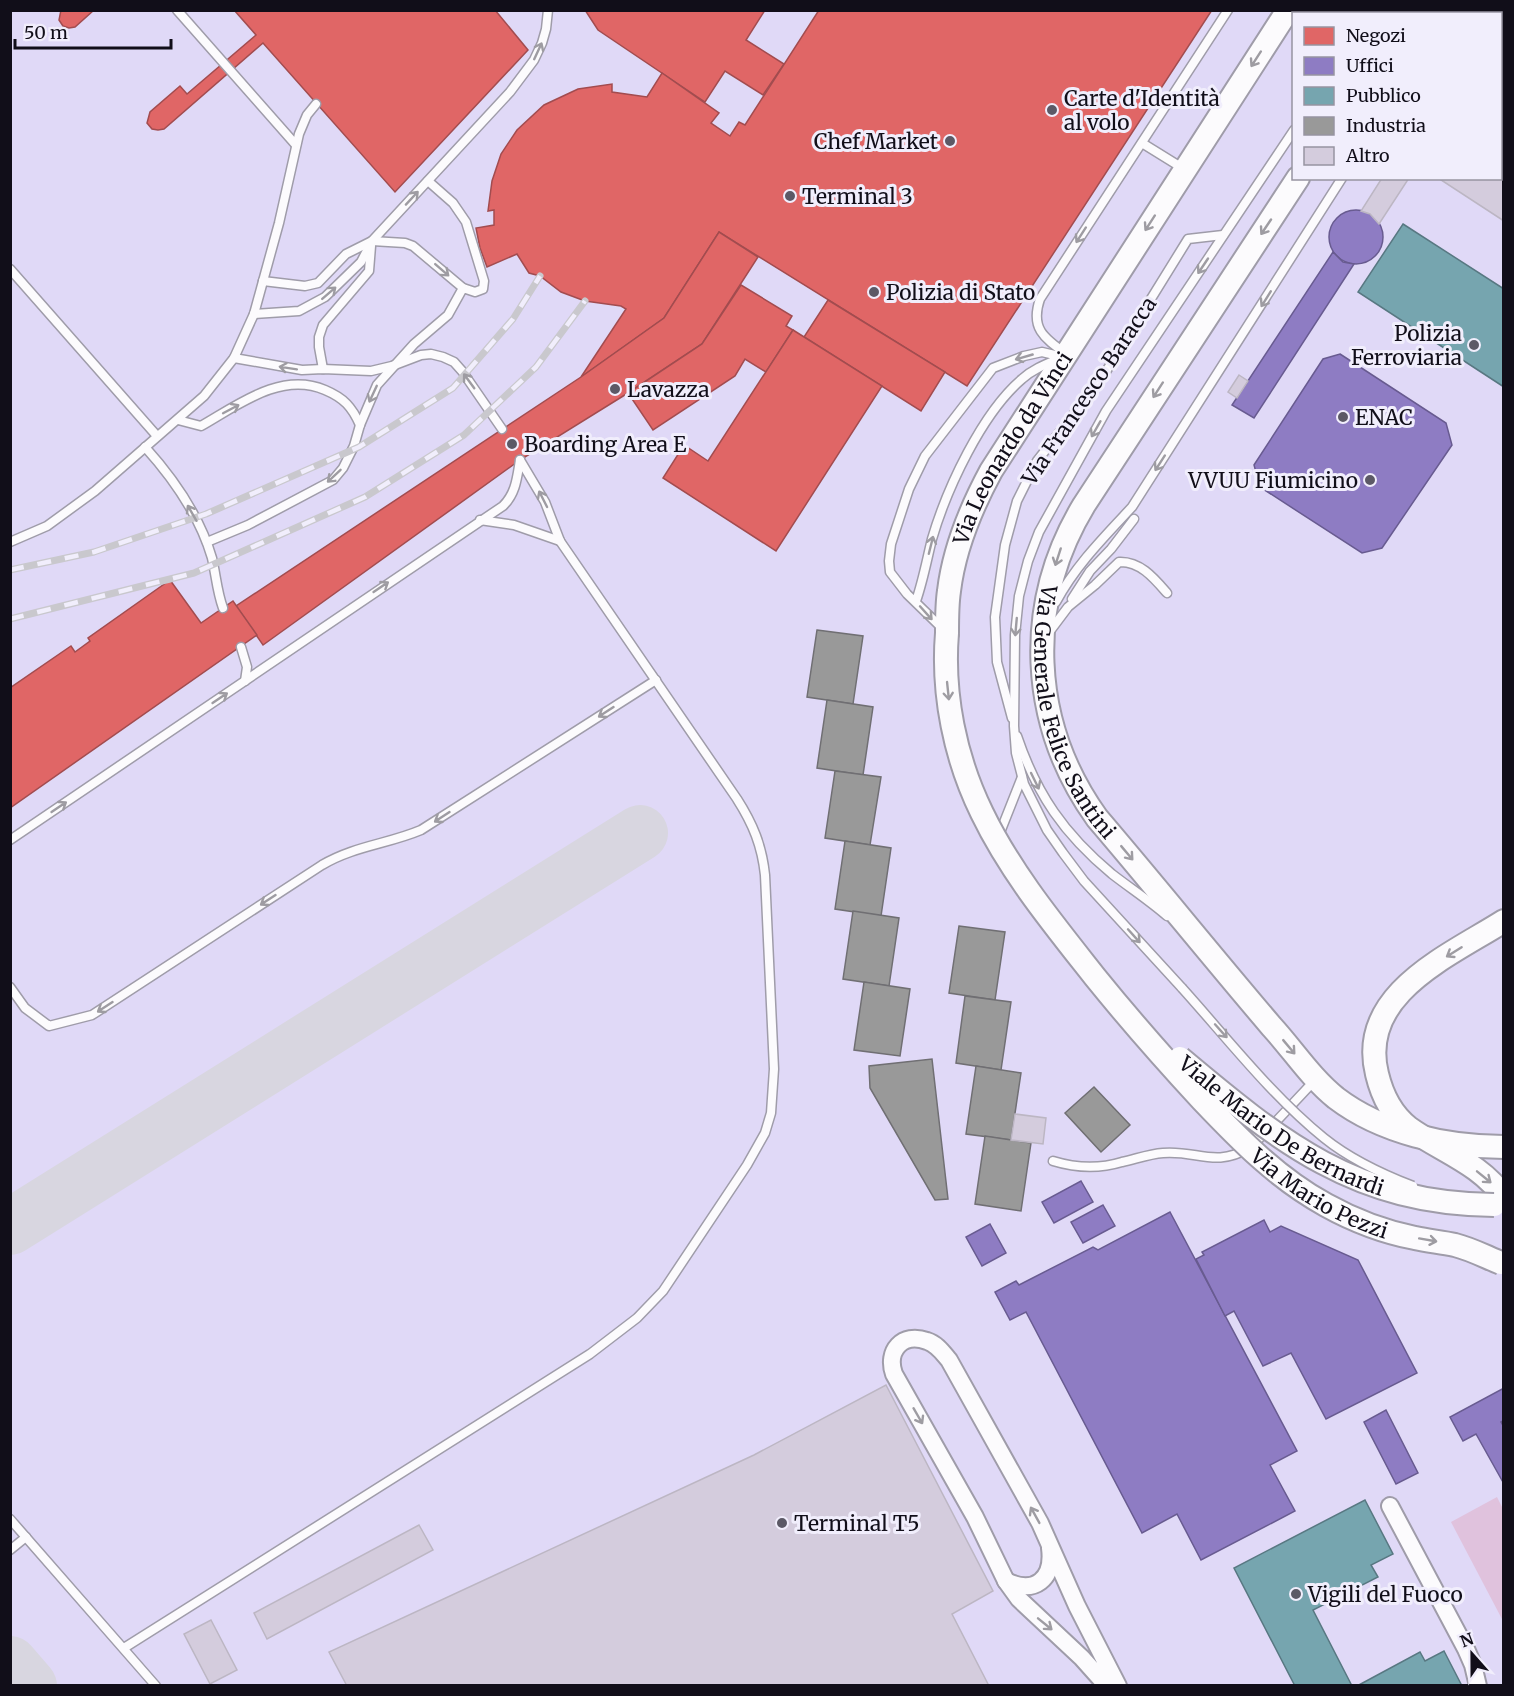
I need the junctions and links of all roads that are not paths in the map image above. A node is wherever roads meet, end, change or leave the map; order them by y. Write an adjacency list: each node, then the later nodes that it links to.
1 (177, 10): 8 (lane)
2 (548, 10): 12 (lane, one-way to 2)
3 (1228, 10): 7 (lane)
4 (1288, 10): 9 (main road, Via Leonardo da Vinci, one-way to 9)
5 (316, 104): 8 (lane)
6 (1292, 132): 13 (lane, Via Francesco Baracca)
7 (1142, 143): 9 (lane); 19 (lane, one-way to 19)
8 (296, 145): 16 (lane)
9 (1184, 169): 19 (main road, Via Leonardo da Vinci, one-way to 19)
10 (1297, 180): 38 (main road, Via Generale Felice Santini, one-way to 38)
11 (1341, 180): 38 (lane, one-way to 38)
12 (428, 181): 14 (lane, one-way to 12); 17 (lane)
13 (1223, 235): 42 (lane, Via Francesco Baracca, one-way to 42); 42 (lane, Via Francesco Baracca)
14 (372, 241): 16 (lane); 17 (lane, one-way to 17); 18 (lane, one-way to 14); 22 (lane)
15 (10, 270): 26 (lane)
16 (263, 280): 18 (lane)
17 (463, 288): 21 (lane)
18 (254, 314): 20 (lane)
19 (1064, 355): 34 (lane, one-way to 19); 34 (lane, one-way to 34); 37 (main road, Via Leonardo da Vinci)
20 (234, 358): 22 (lane, one-way to 20); 23 (lane)
21 (392, 366): 22 (lane); 24 (lane, one-way to 24); 25 (lane, one-way to 21)
22 (323, 369)
23 (178, 420): 24 (lane, one-way to 24); 26 (lane)
24 (360, 425): 32 (lane, one-way to 32)
25 (502, 429)
26 (157, 436): 27 (lane)
27 (145, 447): 31 (lane); 32 (lane, one-way to 27)
28 (1134, 519): 35 (lane)
29 (480, 520): 30 (lane); 30 (lane, one-way to 29); 41 (lane, one-way to 29)
30 (560, 541): 40 (lane)
31 (10, 542)
32 (207, 542): 36 (lane)
33 (1167, 593): 35 (lane)
34 (916, 601): 37 (lane, one-way to 37)
35 (1068, 607): 38 (lane)
36 (223, 608)
37 (946, 633): 46 (main road, Via Leonardo da Vinci, one-way to 46, bridge)
38 (1043, 634): 48 (main road, Via Generale Felice Santini, one-way to 48)
39 (241, 647): 41 (lane)
40 (656, 680): 47 (lane, one-way to 47); 62 (lane)
41 (245, 681): 44 (lane, one-way to 41)
42 (1014, 726): 43 (lane, Via Francesco Baracca); 48 (lane, one-way to 48)
43 (1022, 777): 51 (lane); 54 (lane, Via Francesco Baracca, one-way to 54, bridge)
44 (10, 840)
45 (1503, 921): 50 (main road, one-way to 50)
46 (1055, 926): 54 (main road, Viale Mario De Bernardi, bridge); 55 (main road, Via Mario Pezzi, one-way to 55, bridge)
47 (10, 987)
48 (1237, 987): 49 (main road, Via Generale Felice Santini, one-way to 49)
49 (1316, 1079): 50 (main road, Via Generale Felice Santini); 51 (lane)
50 (1424, 1137): 52 (main road); 54 (main road, one-way to 54)
51 (1259, 1139): 53 (lane)
52 (1503, 1147)
53 (1053, 1161)
54 (1500, 1202)
55 (1502, 1264)
56 (1390, 1506): 66 (street)
57 (10, 1519): 58 (lane)
58 (26, 1537): 60 (lane); 62 (lane)
59 (1050, 1544): 61 (street); 61 (street, one-way to 61); 65 (street)
60 (10, 1551)
61 (1006, 1581): 64 (street, one-way to 64)
62 (124, 1648): 63 (lane)
63 (156, 1686)
64 (1107, 1686)
65 (1118, 1686)
66 (1478, 1686)

